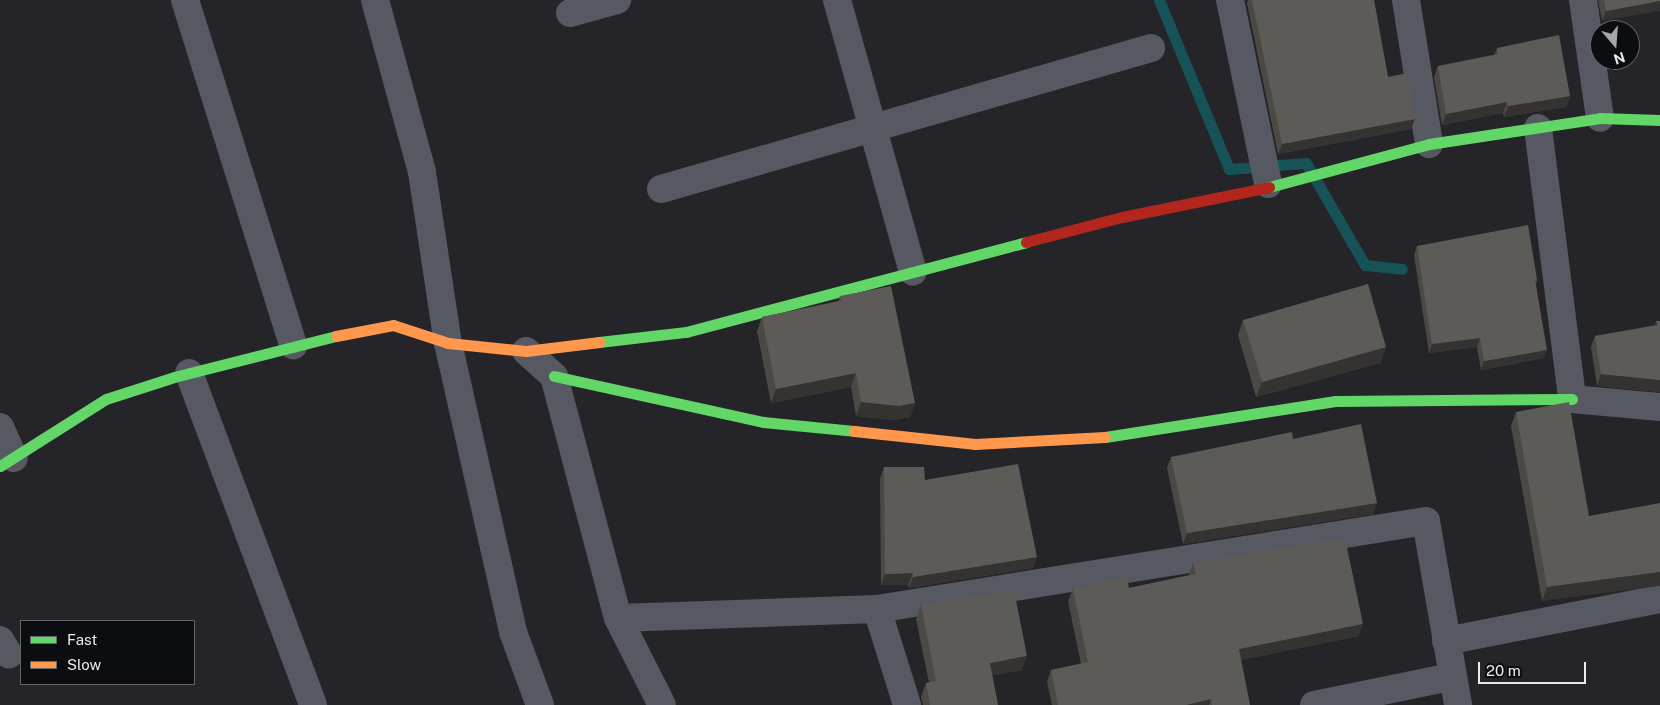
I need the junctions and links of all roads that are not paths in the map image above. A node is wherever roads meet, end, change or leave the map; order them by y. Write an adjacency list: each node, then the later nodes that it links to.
1 (185, 0): 19 (street)
2 (375, 0): 18 (street)
3 (617, 0): 8 (street)
4 (837, 0): 13 (street)
5 (1230, 0): 15 (street)
6 (1406, 0): 14 (street)
7 (1583, 0): 10 (street)
8 (570, 13)
9 (1150, 48): 13 (street)
10 (1600, 118): 11 (street); 12 (street)
11 (1660, 120)
12 (1538, 128): 14 (street); 23 (street)
13 (873, 130): 16 (street); 17 (street)
14 (1429, 144): 15 (street)
15 (1269, 185): 17 (street)
16 (661, 189)
17 (913, 272): 20 (street)
18 (448, 343): 19 (street); 20 (street); 33 (street)
19 (293, 345): 21 (street)
20 (526, 351): 22 (street)
21 (189, 373): 26 (street); 32 (street)
22 (554, 376): 23 (street); 29 (street)
23 (1572, 399): 24 (street)
24 (1660, 407)
25 (0, 427): 26 (street)
26 (7, 462)
27 (1660, 599): 30 (street)
28 (877, 609): 29 (street); 30 (street); 35 (street)
29 (618, 618): 34 (street)
30 (1446, 641): 31 (street)
31 (1451, 677): 36 (street); 37 (street)
32 (313, 705)
33 (540, 705)
34 (662, 705)
35 (907, 705)
36 (1314, 705)
37 (1458, 705)

